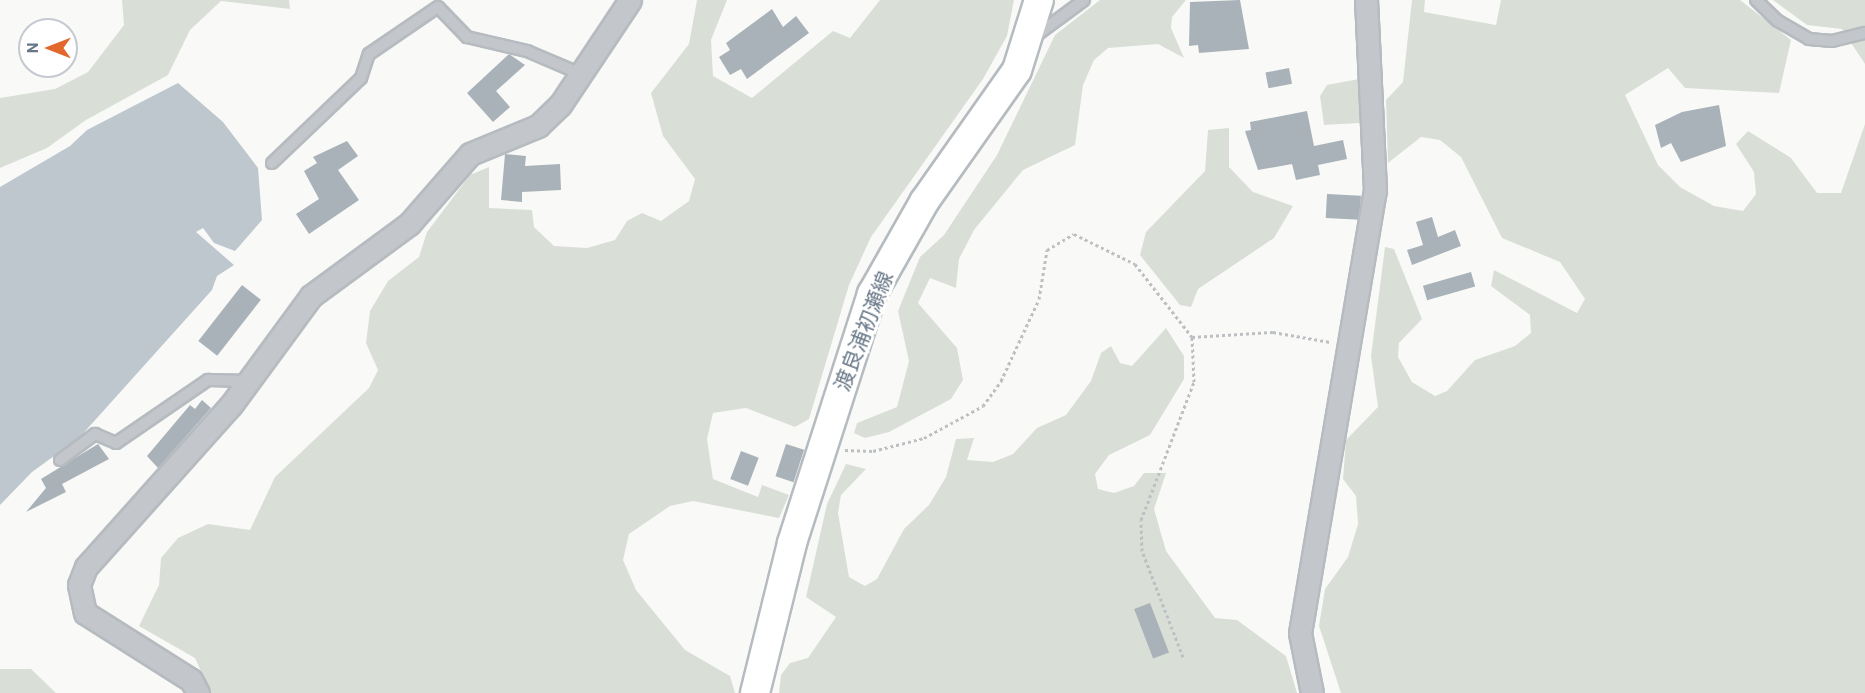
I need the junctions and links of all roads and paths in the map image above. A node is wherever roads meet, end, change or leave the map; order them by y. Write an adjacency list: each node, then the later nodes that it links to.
1 (630, 0): 8 (street)
2 (1039, 0): 7 (main road, 渡良浦初瀬線)
3 (1084, 0): 7 (lane)
4 (1366, 0): 11 (street)
5 (1756, 0): 6 (lane)
6 (1865, 33)
7 (1028, 40): 13 (main road, 渡良浦初瀬線)
8 (581, 74): 9 (lane); 12 (street)
9 (272, 163)
10 (1192, 337): 11 (path); 13 (path); 15 (path)
11 (1352, 349): 18 (street)
12 (249, 381): 14 (lane); 16 (street)
13 (823, 447): 17 (main road, 渡良浦初瀬線)
14 (60, 460)
15 (1183, 657)
16 (198, 693)
17 (755, 693)
18 (1312, 693)

